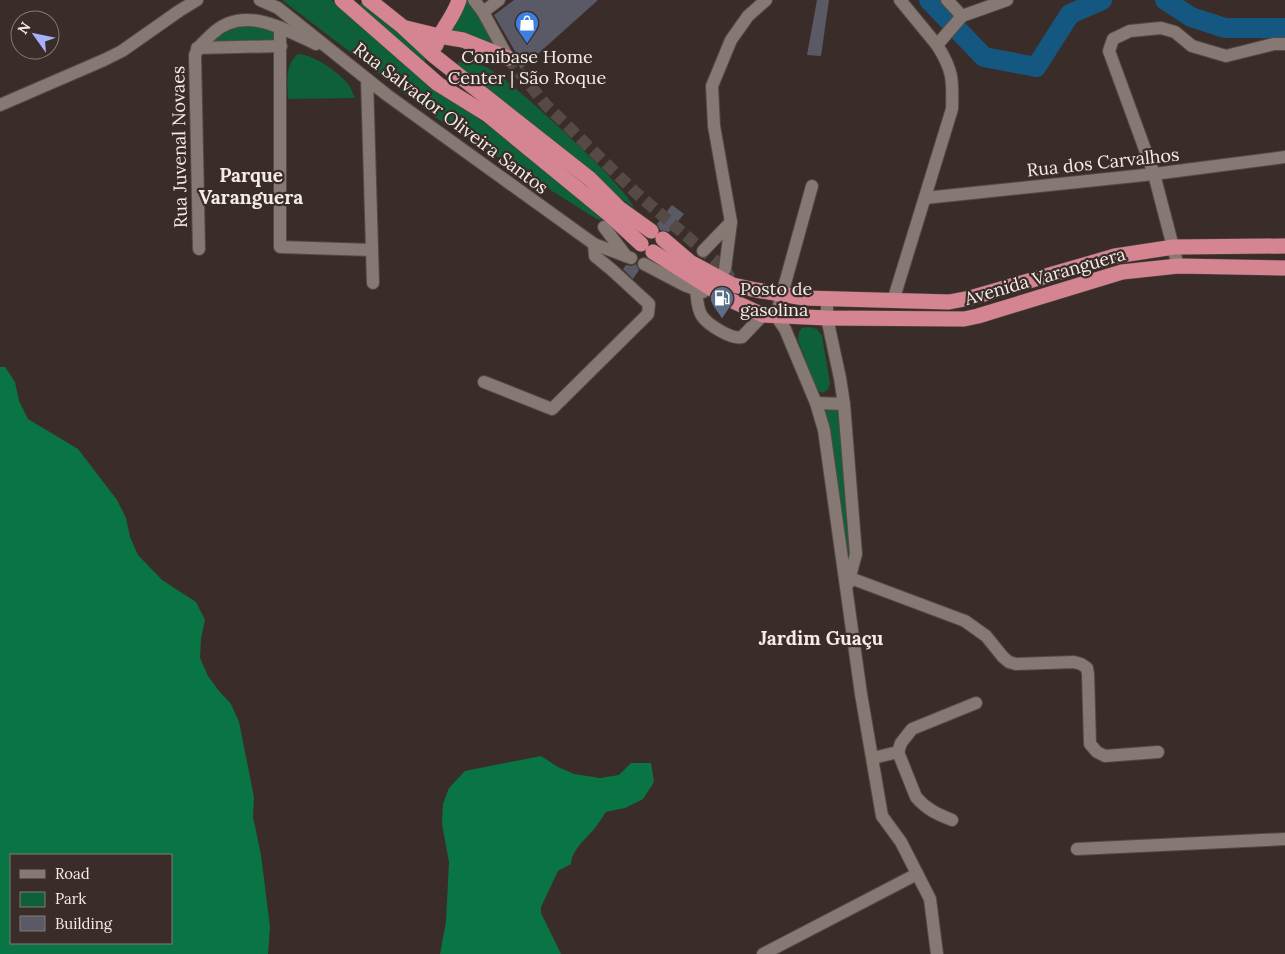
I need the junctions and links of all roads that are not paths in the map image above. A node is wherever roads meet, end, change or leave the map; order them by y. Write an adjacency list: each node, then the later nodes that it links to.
1 (198, 0): 26 (street)
2 (260, 0): 21 (street, Rua Salvador Oliveira Santos)
3 (342, 0): 25 (highway, Avenida Varanguera)
4 (369, 0): 14 (highway, Avenida Varanguera)
5 (459, 0): 16 (highway)
6 (474, 0): 12 (street)
7 (499, 0): 12 (street)
8 (766, 0): 32 (street)
9 (900, 0): 18 (street)
10 (947, 0): 13 (street)
11 (1007, 0): 13 (street)
12 (483, 12): 23 (street)
13 (955, 24): 18 (street)
14 (403, 27): 16 (highway); 22 (highway, Avenida Varanguera)
15 (280, 28): 19 (street); 20 (street, Rua Juvenal Novaes); 21 (street, Rua Juvenal Novaes)
16 (439, 36): 22 (highway); 23 (highway)
17 (1285, 44): 28 (street)
18 (937, 45): 30 (street)
19 (281, 46): 20 (street); 37 (street)
20 (197, 48): 36 (street, Rua Juvenal Novaes)
21 (334, 52): 24 (street, Rua Salvador Oliveira Santos)
22 (433, 54): 25 (highway); 45 (highway, Avenida Varanguera)
23 (508, 58)
24 (367, 79): 33 (street, Rua Salvador Oliveira Santos); 37 (street)
25 (438, 84): 31 (highway, Avenida Varanguera)
26 (0, 105)
27 (1285, 156): 28 (street, Rua dos Carvalhos)
28 (1154, 174): 30 (street, Rua dos Carvalhos); 35 (street)
29 (812, 186): 45 (street)
30 (925, 198): 48 (street)
31 (607, 221): 33 (street); 33 (street, Rua Salvador Oliveira Santos); 46 (highway, Avenida Varanguera)
32 (731, 222): 38 (street); 42 (street)
33 (594, 244): 51 (street)
34 (1285, 246): 35 (highway, Avenida Varanguera)
35 (1174, 247): 40 (street); 48 (highway, Avenida Varanguera)
36 (198, 249)
37 (372, 250): 43 (street)
38 (704, 251)
39 (644, 264): 44 (street)
40 (1178, 266): 41 (highway, Avenida Varanguera); 50 (highway, Avenida Varanguera)
41 (1285, 268)
42 (725, 269)
43 (373, 283)
44 (696, 289): 46 (street); 49 (street)
45 (782, 294): 47 (highway, Avenida Varanguera); 49 (street)
46 (726, 298): 49 (highway, Avenida Varanguera)
47 (827, 299): 48 (highway, Avenida Varanguera); 50 (street)
48 (893, 301)
49 (769, 316): 50 (highway, Avenida Varanguera); 52 (street)
50 (827, 318): 53 (street)
51 (484, 382)
52 (816, 403): 53 (street); 54 (street)
53 (844, 404): 54 (street)
54 (847, 580): 57 (street); 58 (street)
55 (976, 703): 56 (street)
56 (898, 752): 58 (street); 59 (street)
57 (1158, 752)
58 (873, 758): 62 (street)
59 (952, 820)
60 (1285, 840): 61 (street)
61 (1076, 849)
62 (918, 874): 63 (street); 64 (street)
63 (763, 954)
64 (937, 954)

